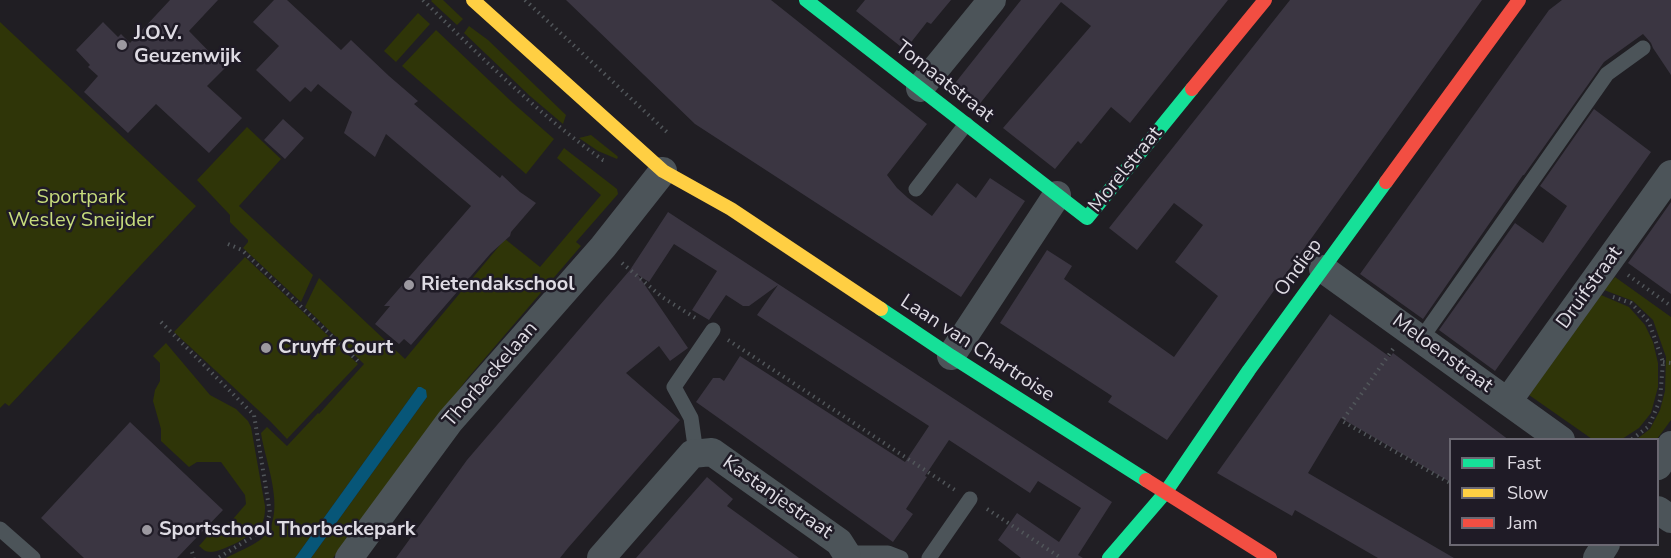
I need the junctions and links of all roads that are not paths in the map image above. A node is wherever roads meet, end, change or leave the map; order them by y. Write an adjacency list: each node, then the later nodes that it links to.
1 (806, 0): 7 (street, Tomaatstraat)
2 (992, 0): 7 (street)
3 (1265, 0): 12 (street, Morelstraat)
4 (1519, 0): 13 (street, Ondiep)
5 (478, 2): 9 (street, Laan van Chartroise)
6 (1643, 48): 15 (lane)
7 (920, 88): 8 (street, Tomaatstraat)
8 (966, 124): 11 (lane); 12 (street, Tomaatstraat)
9 (663, 171): 16 (street, Laan van Chartroise); 27 (street, Thorbeckelaan)
10 (1671, 174): 17 (street, Druifstraat)
11 (916, 189)
12 (1057, 195): 16 (street, Morelstraat)
13 (1323, 268): 15 (street, Meloenstraat); 22 (street, Ondiep)
14 (713, 330): 20 (lane)
15 (1414, 334): 17 (street, Meloenstraat)
16 (951, 356): 22 (street, Laan van Chartroise)
17 (1508, 402): 18 (street, Meloenstraat)
18 (1558, 438)
19 (1671, 445): 21 (street)
20 (696, 453): 25 (street, Kastanjestraat); 28 (street, Kastanjestraat)
21 (1659, 464)
22 (1166, 493): 31 (street, Ondiep); 32 (street, Laan van Chartroise)
23 (970, 499): 30 (lane)
24 (0, 529): 26 (lane)
25 (847, 555): 29 (lane)
26 (33, 558)
27 (349, 558)
28 (601, 558)
29 (901, 558)
30 (929, 558)
31 (1108, 558)
32 (1270, 558)

